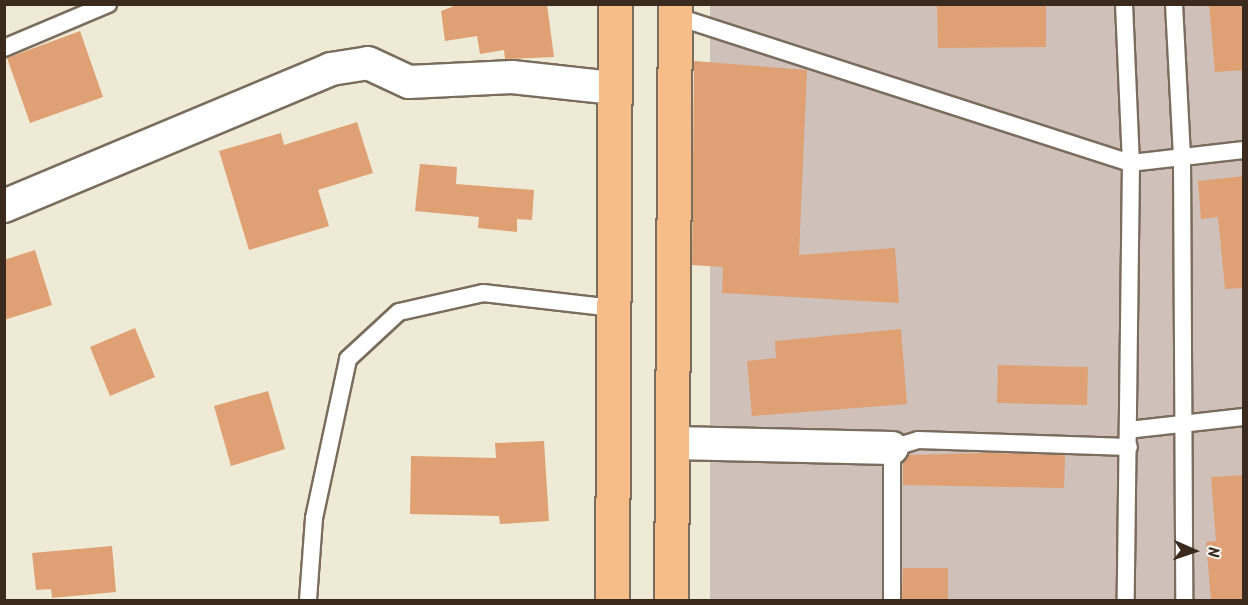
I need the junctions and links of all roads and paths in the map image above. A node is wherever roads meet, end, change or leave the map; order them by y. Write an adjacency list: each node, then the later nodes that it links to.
1 (108, 4): 6 (lane)
2 (615, 4): 7 (main road)
3 (1124, 4): 10 (lane)
4 (1174, 4): 9 (lane)
5 (675, 10): 10 (lane); 16 (main road)
6 (4, 48)
7 (614, 88): 11 (street); 12 (main road)
8 (1244, 150): 9 (lane)
9 (1182, 157): 10 (lane); 14 (lane)
10 (1131, 163): 15 (lane)
11 (5, 204)
12 (613, 308): 19 (lane); 20 (main road)
13 (1244, 417): 14 (lane)
14 (1185, 423): 15 (lane); 24 (lane)
15 (1128, 430): 17 (lane)
16 (674, 443): 18 (street); 21 (main road)
17 (1128, 447): 18 (lane); 23 (lane)
18 (892, 448): 22 (lane)
19 (308, 600)
20 (612, 600)
21 (671, 600)
22 (892, 600)
23 (1126, 600)
24 (1184, 600)

